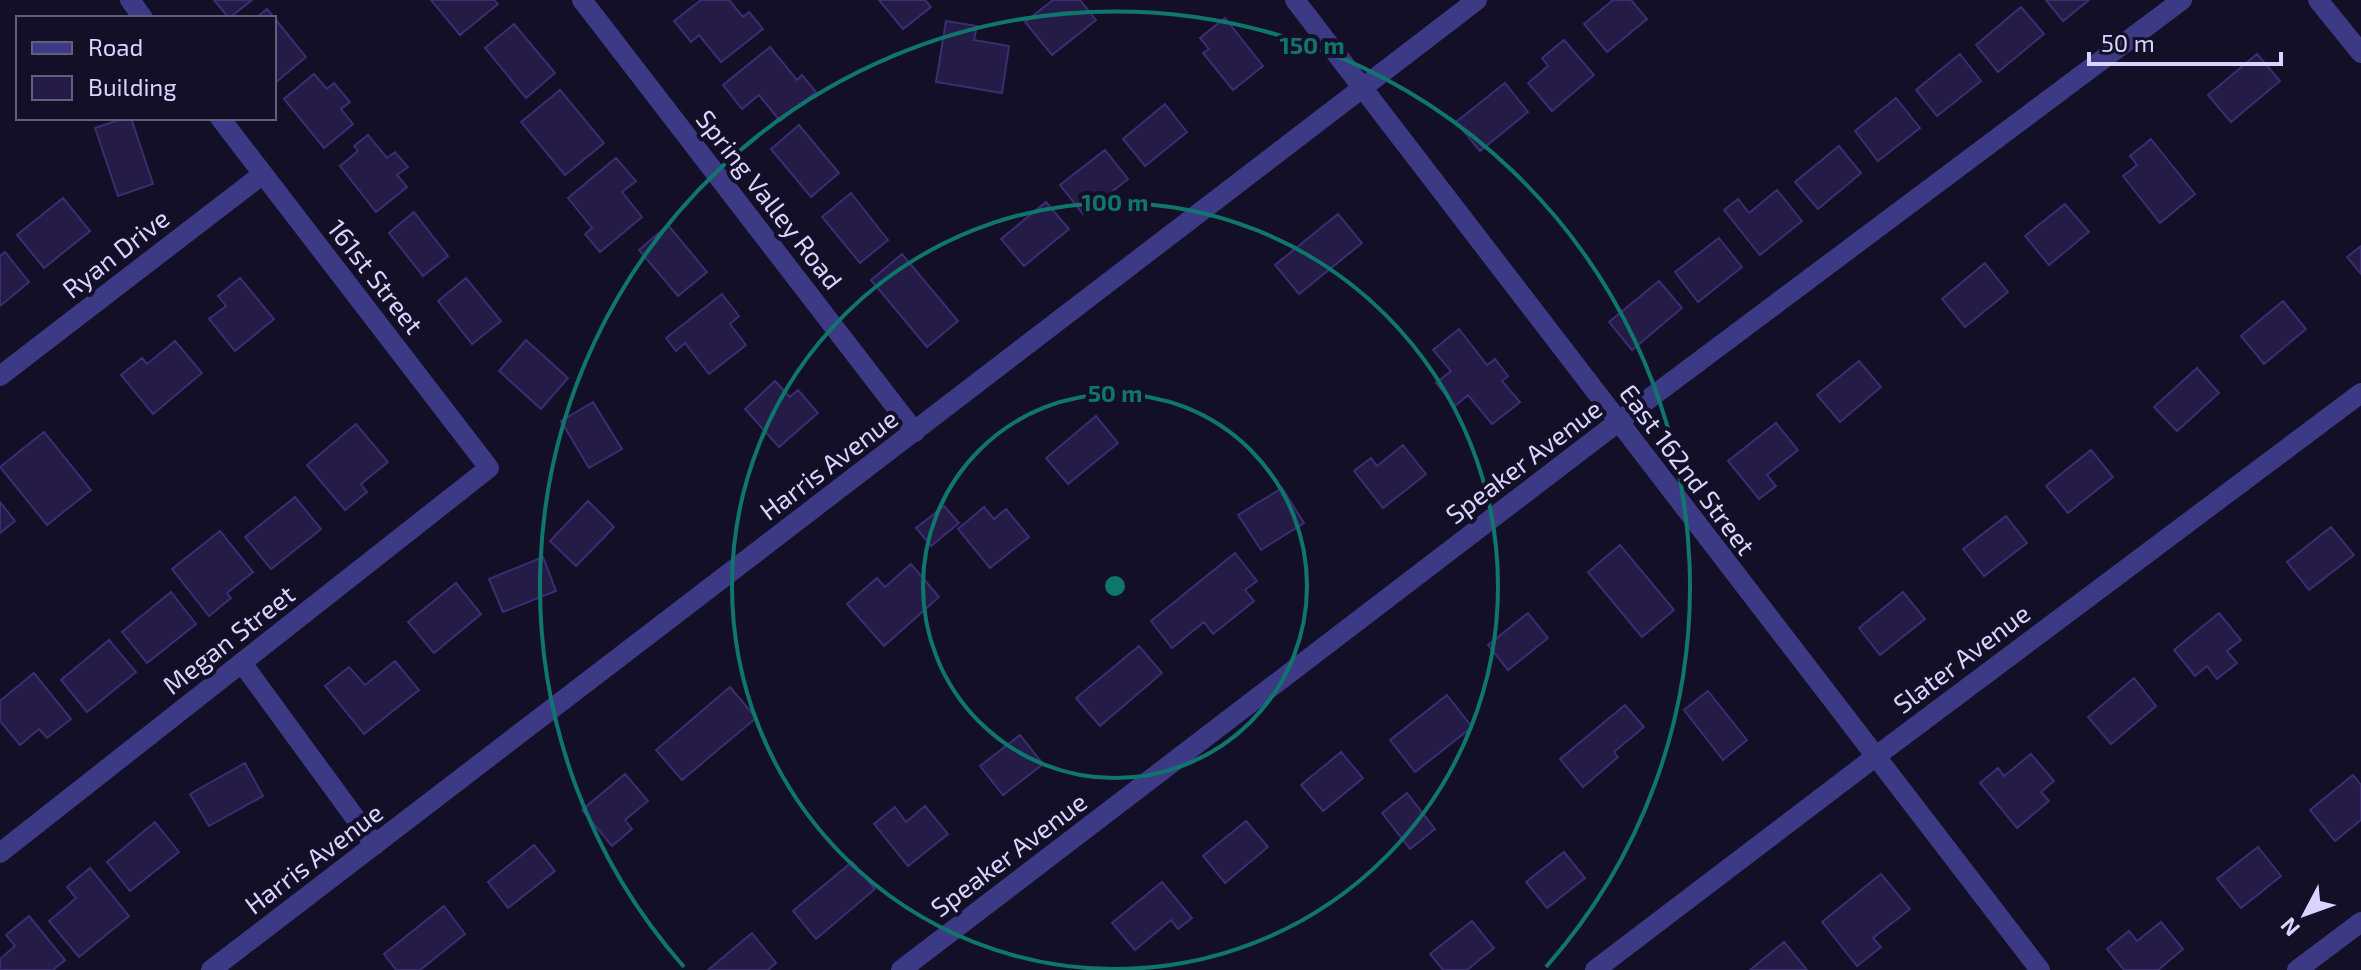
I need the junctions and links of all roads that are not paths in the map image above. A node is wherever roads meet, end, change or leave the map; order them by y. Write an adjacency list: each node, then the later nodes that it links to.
1 (582, 0): 13 (street, Spring Valley Road)
2 (1295, 0): 7 (street, East 162nd Street)
3 (1477, 0): 7 (street, Harris Avenue)
4 (2182, 0): 12 (street, Speaker Avenue)
5 (2318, 0): 6 (street)
6 (2361, 53)
7 (1362, 88): 12 (street, East 162nd Street); 13 (street, Harris Avenue)
8 (222, 120): 9 (street, 161st Street)
9 (263, 174): 10 (street, Ryan Drive); 14 (street, 161st Street)
10 (0, 376)
11 (2361, 393): 16 (street, Slater Avenue)
12 (1618, 422): 16 (street, East 162nd Street); 21 (street, Speaker Avenue)
13 (915, 432): 17 (street, Harris Avenue)
14 (489, 468): 15 (street, Megan Street)
15 (242, 663): 17 (street); 18 (street, Megan Street)
16 (1875, 757): 22 (street, Slater Avenue); 23 (street, East 162nd Street)
17 (375, 845): 20 (street, Harris Avenue)
18 (0, 853)
19 (2361, 922): 24 (street)
20 (211, 970)
21 (901, 970)
22 (1595, 970)
23 (2040, 970)
24 (2297, 970)

